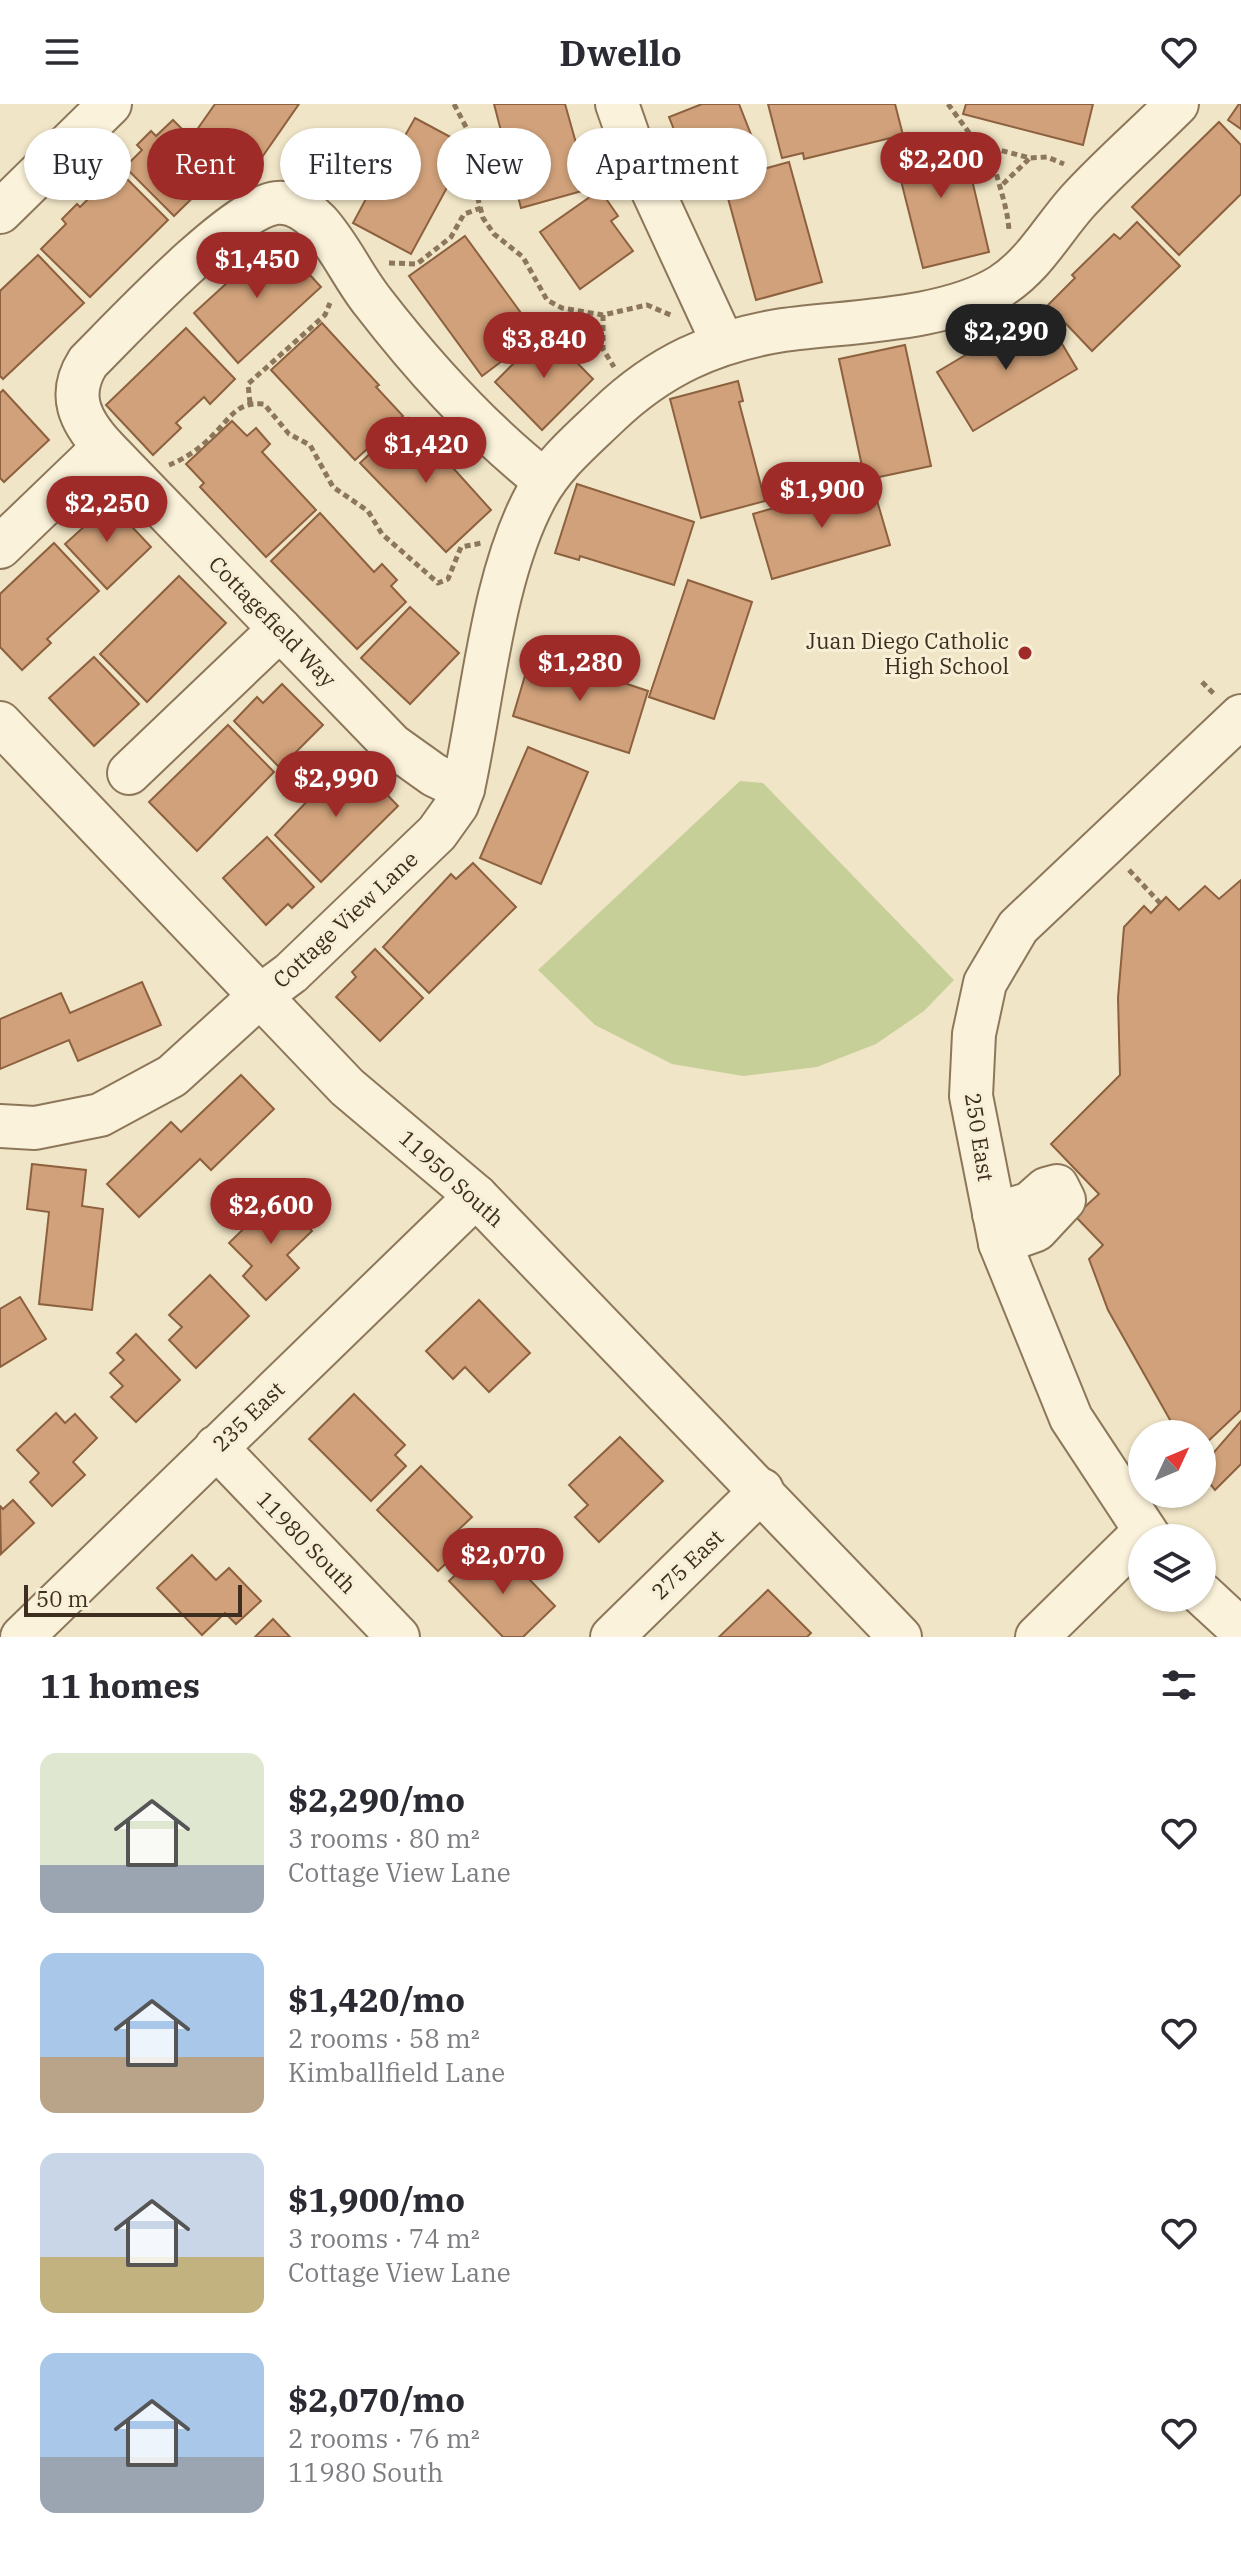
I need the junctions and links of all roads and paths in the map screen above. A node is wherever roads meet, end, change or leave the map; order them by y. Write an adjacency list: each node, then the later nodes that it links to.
1 (110, 104): 10 (street)
2 (454, 104): 12 (path)
3 (617, 104): 14 (street)
4 (948, 104): 6 (path)
5 (1177, 104): 14 (street, Cottage View Lane)
6 (992, 148): 7 (path); 9 (path)
7 (1030, 158): 8 (path); 9 (path)
8 (1072, 167)
9 (1003, 184): 11 (path)
10 (0, 212)
11 (1009, 237)
12 (603, 315): 13 (path); 15 (path)
13 (678, 318)
14 (723, 343): 17 (street, Cottage View Lane)
15 (618, 374)
16 (104, 447): 17 (street, Cottagefield Way); 18 (street, Cottagefield Way); 19 (street)
17 (545, 481): 20 (street, Cottage View Lane)
18 (140, 484): 20 (path); 21 (street, Cottagefield Way)
19 (0, 547)
20 (513, 550): 25 (street, Cottage View Lane)
21 (280, 629): 24 (street); 25 (street, Cottagefield Way)
22 (1241, 716): 33 (street, 250 East)
23 (0, 723): 28 (street, 11950 South)
24 (129, 773)
25 (463, 789): 28 (street, Cottage View Lane)
26 (1123, 864): 27 (path)
27 (1160, 903)
28 (260, 996): 29 (street, Cottage View Lane); 30 (street, 11950 South)
29 (0, 1126)
30 (476, 1196): 31 (street, 235 East); 32 (street, 11950 South)
31 (216, 1447): 37 (street, 235 East); 38 (street, 11980 South)
32 (762, 1490): 39 (street, 275 East); 40 (street, 11950 South)
33 (1140, 1524)
34 (1128, 1552): 41 (street)
35 (1216, 1607): 36 (street)
36 (1241, 1630)
37 (22, 1637)
38 (398, 1637)
39 (612, 1637)
40 (900, 1637)
41 (1037, 1637)

